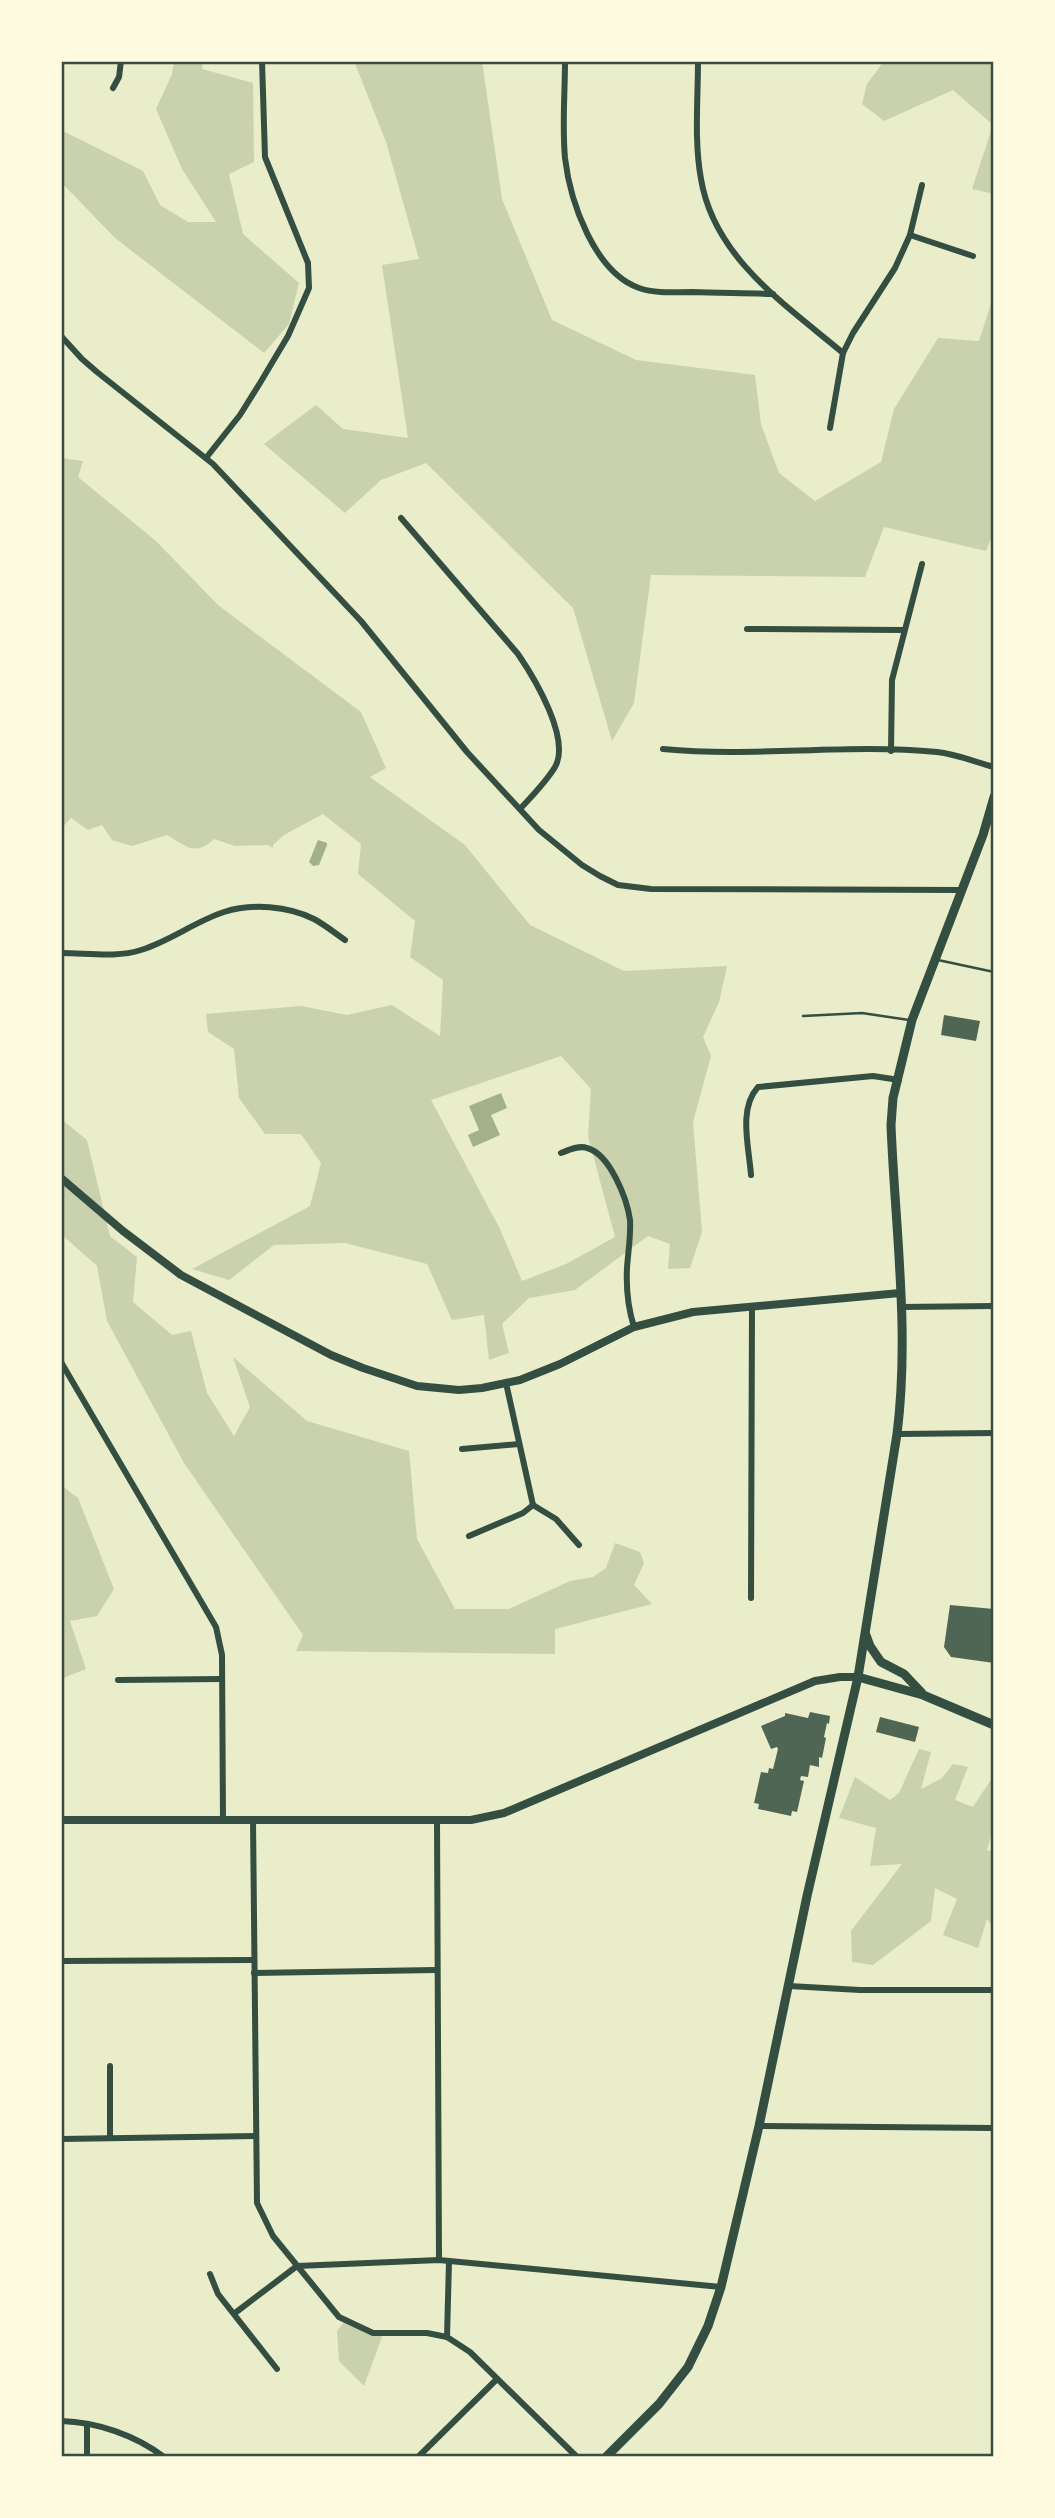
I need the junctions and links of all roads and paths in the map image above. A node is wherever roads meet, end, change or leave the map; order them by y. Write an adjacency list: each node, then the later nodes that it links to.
1 (121, 61): 5 (street)
2 (262, 61): 13 (street)
3 (565, 61): 9 (street)
4 (698, 61): 9 (street)
5 (113, 88)
6 (922, 185): 7 (street)
7 (910, 235): 8 (street); 11 (street)
8 (973, 256)
9 (773, 294): 11 (street)
10 (61, 336): 13 (street)
11 (843, 353): 12 (street)
12 (830, 428)
13 (206, 458): 22 (street)
14 (401, 519): 22 (street)
15 (922, 564): 17 (street)
16 (747, 629): 17 (street)
17 (903, 630): 19 (street)
18 (663, 749): 19 (street)
19 (891, 751): 20 (street)
20 (994, 767)
21 (994, 797): 23 (main road)
22 (520, 809): 23 (street)
23 (961, 890): 26 (main road)
24 (345, 940): 25 (street)
25 (61, 953)
26 (935, 960): 27 (lane); 29 (main road)
27 (994, 972)
28 (803, 1016): 29 (lane)
29 (912, 1020): 30 (main road)
30 (898, 1080): 32 (street); 34 (main road)
31 (561, 1153): 38 (street)
32 (751, 1175)
33 (61, 1178): 40 (street)
34 (900, 1293): 35 (street); 37 (main road)
35 (752, 1306): 38 (street); 48 (street)
36 (994, 1306): 37 (street)
37 (901, 1307): 42 (main road)
38 (634, 1327): 40 (street)
39 (61, 1362): 51 (street)
40 (506, 1383): 43 (street)
41 (994, 1433): 42 (street)
42 (897, 1434): 49 (main road)
43 (519, 1444): 44 (street); 45 (street)
44 (462, 1449)
45 (533, 1505): 46 (street); 47 (street)
46 (469, 1536)
47 (579, 1545)
48 (751, 1598)
49 (865, 1632): 50 (main road); 53 (main road)
50 (858, 1677): 53 (main road); 58 (street); 63 (main road)
51 (221, 1679): 52 (street); 55 (street)
52 (118, 1680)
53 (923, 1695): 54 (main road)
54 (994, 1725)
55 (223, 1819): 56 (street); 57 (street)
56 (61, 1820)
57 (253, 1820): 58 (street); 59 (street)
58 (437, 1821): 61 (street)
59 (253, 1960): 60 (street); 62 (street)
60 (61, 1961)
61 (436, 1970): 62 (street); 71 (street)
62 (254, 1973): 68 (street)
63 (789, 1986): 64 (street); 66 (main road)
64 (994, 1990)
65 (110, 2066): 69 (street)
66 (760, 2126): 67 (street); 75 (main road)
67 (994, 2128)
68 (256, 2136): 69 (street); 73 (street)
69 (110, 2138): 70 (street)
70 (61, 2139)
71 (439, 2260): 72 (street); 73 (street)
72 (449, 2261): 75 (street); 78 (street)
73 (297, 2266): 76 (street); 78 (street)
74 (210, 2274): 76 (street)
75 (721, 2287): 88 (main road)
76 (235, 2313): 80 (street)
77 (61, 2330): 79 (street)
78 (447, 2337): 81 (street)
79 (61, 2361)
80 (277, 2369)
81 (497, 2379): 86 (street); 87 (street)
82 (61, 2421): 83 (street)
83 (87, 2424): 84 (street); 85 (street)
84 (87, 2457)
85 (164, 2457)
86 (418, 2457)
87 (577, 2457)
88 (606, 2457)

